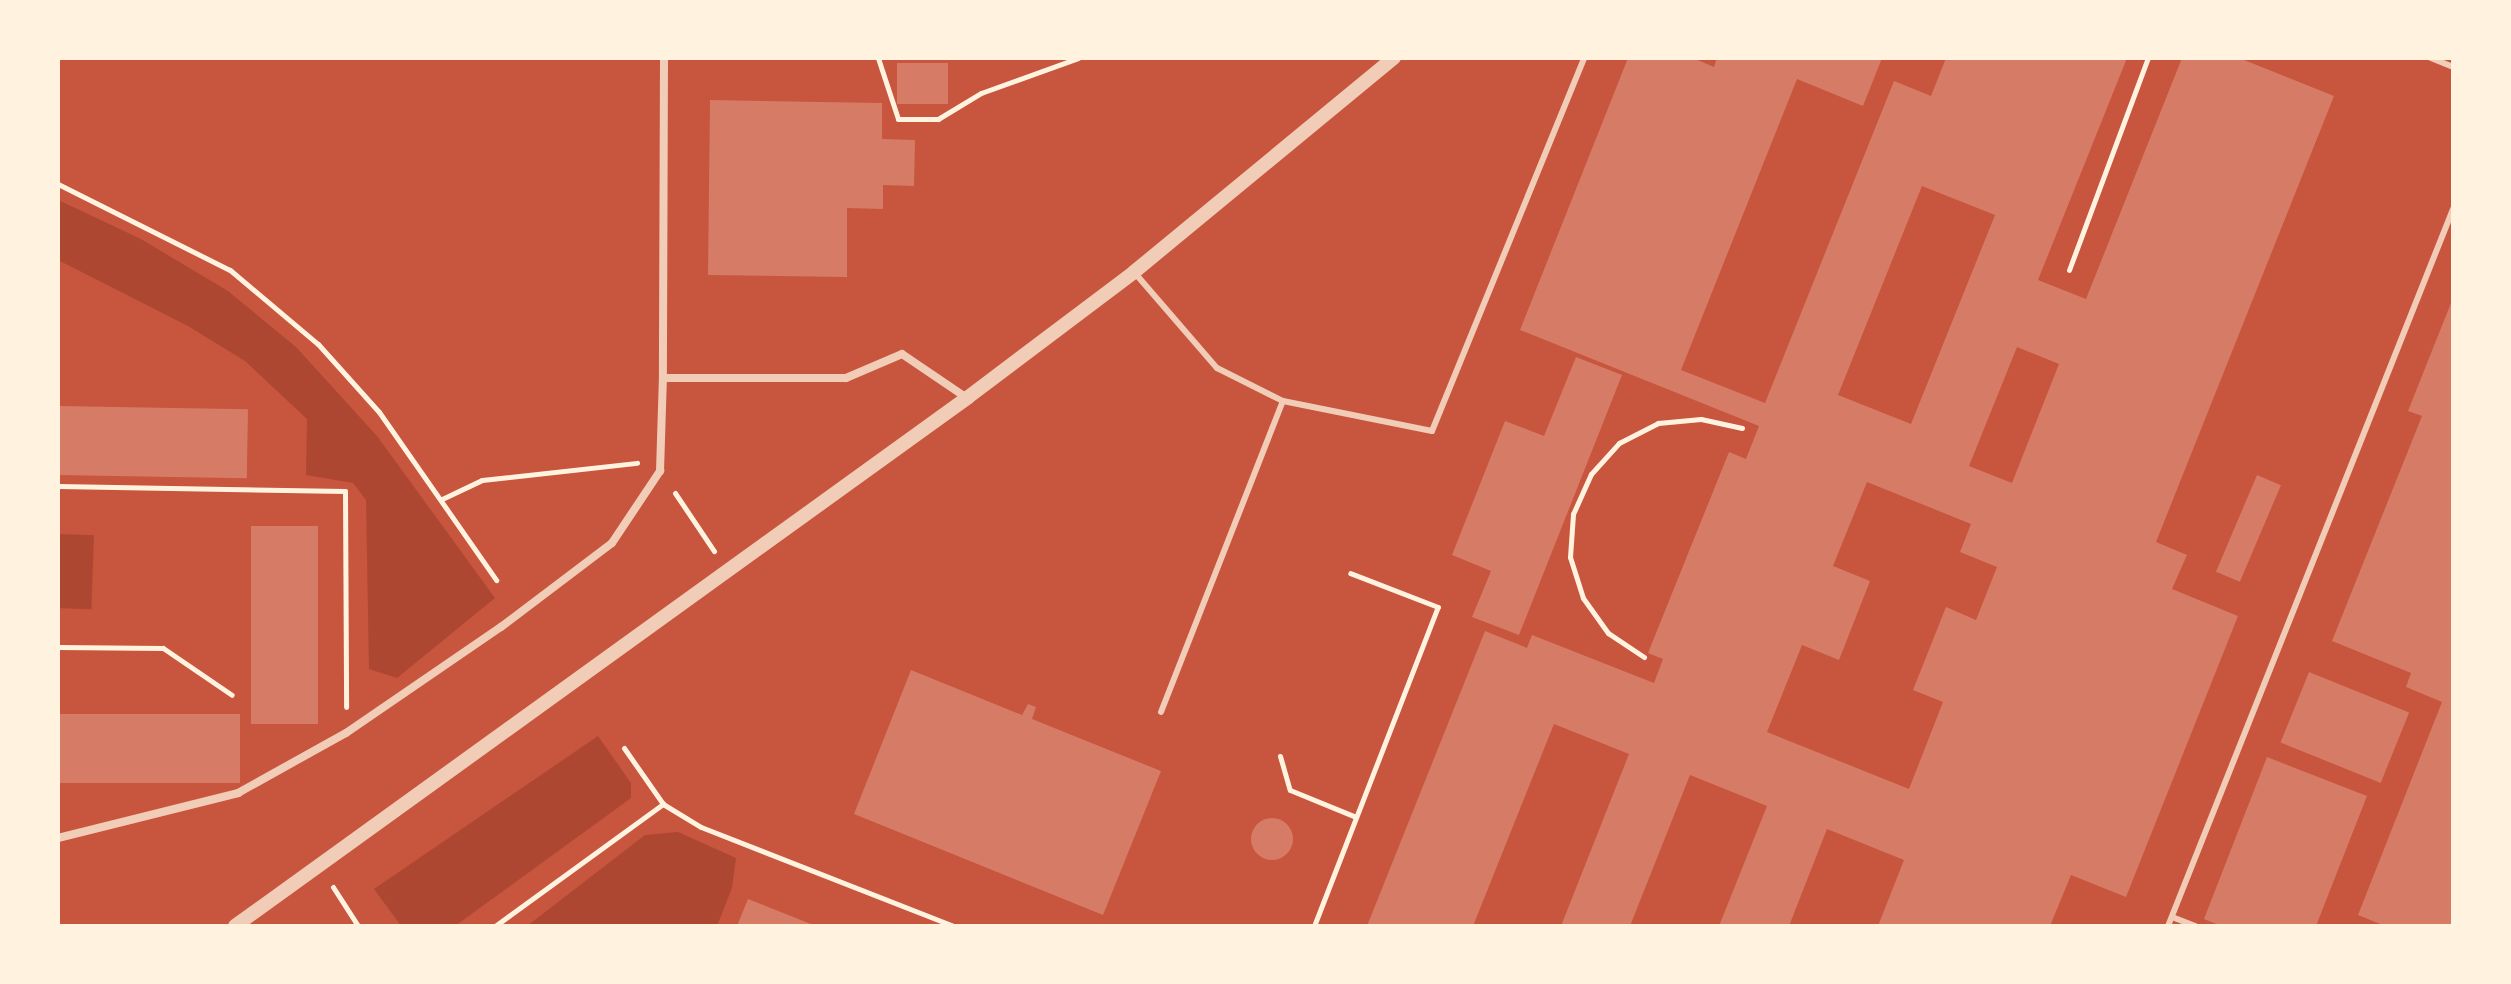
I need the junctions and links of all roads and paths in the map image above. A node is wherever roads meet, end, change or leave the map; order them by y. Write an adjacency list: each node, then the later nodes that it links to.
1 (664, 58): 13 (street)
2 (878, 58): 3 (path)
3 (1078, 58)
4 (1394, 58): 12 (street)
5 (1584, 58): 15 (lane)
6 (2148, 58): 11 (path)
7 (2431, 58): 8 (lane)
8 (2453, 67)
9 (58, 184): 19 (path)
10 (2453, 209): 34 (lane)
11 (2069, 270)
12 (1134, 272): 14 (street); 15 (lane)
13 (663, 378): 14 (street); 17 (street)
14 (967, 398): 20 (street)
15 (1283, 401): 26 (lane)
16 (1742, 428): 24 (path)
17 (660, 471): 19 (path); 20 (path); 27 (street)
18 (58, 486): 27 (path)
19 (442, 499): 22 (path)
20 (728, 571): 33 (street)
21 (1350, 573): 31 (path)
22 (496, 580)
23 (58, 647): 25 (path)
24 (1644, 657)
25 (232, 695)
26 (1161, 712)
27 (346, 733): 32 (street)
28 (624, 748): 30 (path)
29 (1280, 756): 31 (path)
30 (663, 804): 37 (path); 38 (path)
31 (1356, 817): 39 (path)
32 (58, 838)
33 (319, 866): 35 (street); 36 (path)
34 (2172, 917): 40 (lane); 41 (lane)
35 (235, 926)
36 (358, 926)
37 (495, 926)
38 (954, 926)
39 (1314, 926)
40 (2168, 926)
41 (2195, 926)

